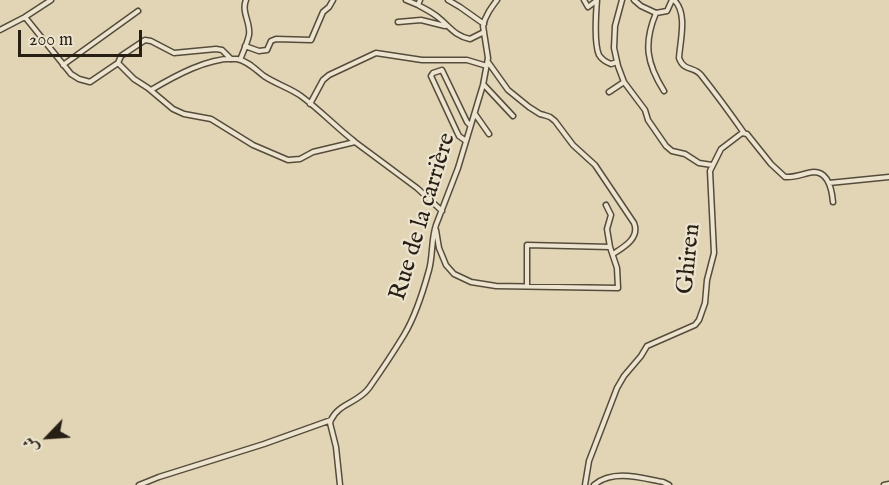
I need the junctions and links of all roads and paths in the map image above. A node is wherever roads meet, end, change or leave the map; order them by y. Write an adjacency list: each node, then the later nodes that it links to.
1 (51, 0): 17 (street)
2 (246, 0): 23 (street)
3 (333, 0): 23 (street)
4 (406, 0): 13 (street)
5 (447, 0): 14 (street)
6 (465, 0): 14 (street)
7 (497, 0): 19 (street, Rue de la carrière)
8 (584, 0): 9 (street)
9 (597, 0): 26 (street)
10 (622, 0): 26 (street)
11 (634, 0): 16 (street)
12 (673, 0): 16 (street); 39 (street)
13 (419, 2): 20 (street)
14 (460, 7): 19 (street)
15 (138, 11): 29 (street)
16 (657, 13): 33 (street)
17 (25, 17): 21 (street); 29 (street)
18 (398, 22): 20 (street)
19 (484, 24): 22 (street, Rue de la carrière)
20 (446, 26): 22 (street)
21 (0, 30)
22 (484, 32): 28 (street, Rue de la carrière)
23 (245, 46): 25 (street)
24 (231, 60): 25 (street); 27 (street); 32 (street)
25 (240, 60): 35 (street)
26 (617, 62): 30 (street)
27 (118, 63): 29 (street); 32 (street)
28 (488, 64): 31 (street, Rue de la carrière); 35 (street); 51 (street)
29 (63, 65)
30 (624, 82): 34 (street); 43 (street)
31 (483, 85): 36 (street, Rue de la carrière); 37 (street)
32 (151, 90): 42 (street)
33 (664, 91)
34 (609, 92)
35 (310, 104): 42 (street)
36 (474, 114): 38 (street, Rue de la carrière); 40 (street)
37 (513, 116)
38 (471, 125): 41 (street, Rue de la carrière); 41 (street)
39 (744, 133): 43 (street); 45 (street)
40 (489, 134)
41 (466, 141): 48 (street, Rue de la carrière)
42 (355, 142): 48 (street)
43 (712, 165): 57 (street, Ghiren)
44 (889, 177): 45 (street)
45 (829, 183): 46 (street)
46 (833, 202)
47 (606, 205): 50 (street)
48 (442, 211): 49 (street, Rue de la carrière)
49 (436, 224): 52 (street); 53 (street, Rue de la carrière)
50 (610, 247): 51 (street); 52 (street)
51 (613, 254): 52 (street)
52 (527, 286)
53 (331, 420): 55 (street); 56 (street)
54 (889, 484): 60 (street)
55 (139, 485)
56 (340, 485)
57 (585, 485)
58 (594, 485): 59 (street)
59 (669, 485)
60 (884, 485)

